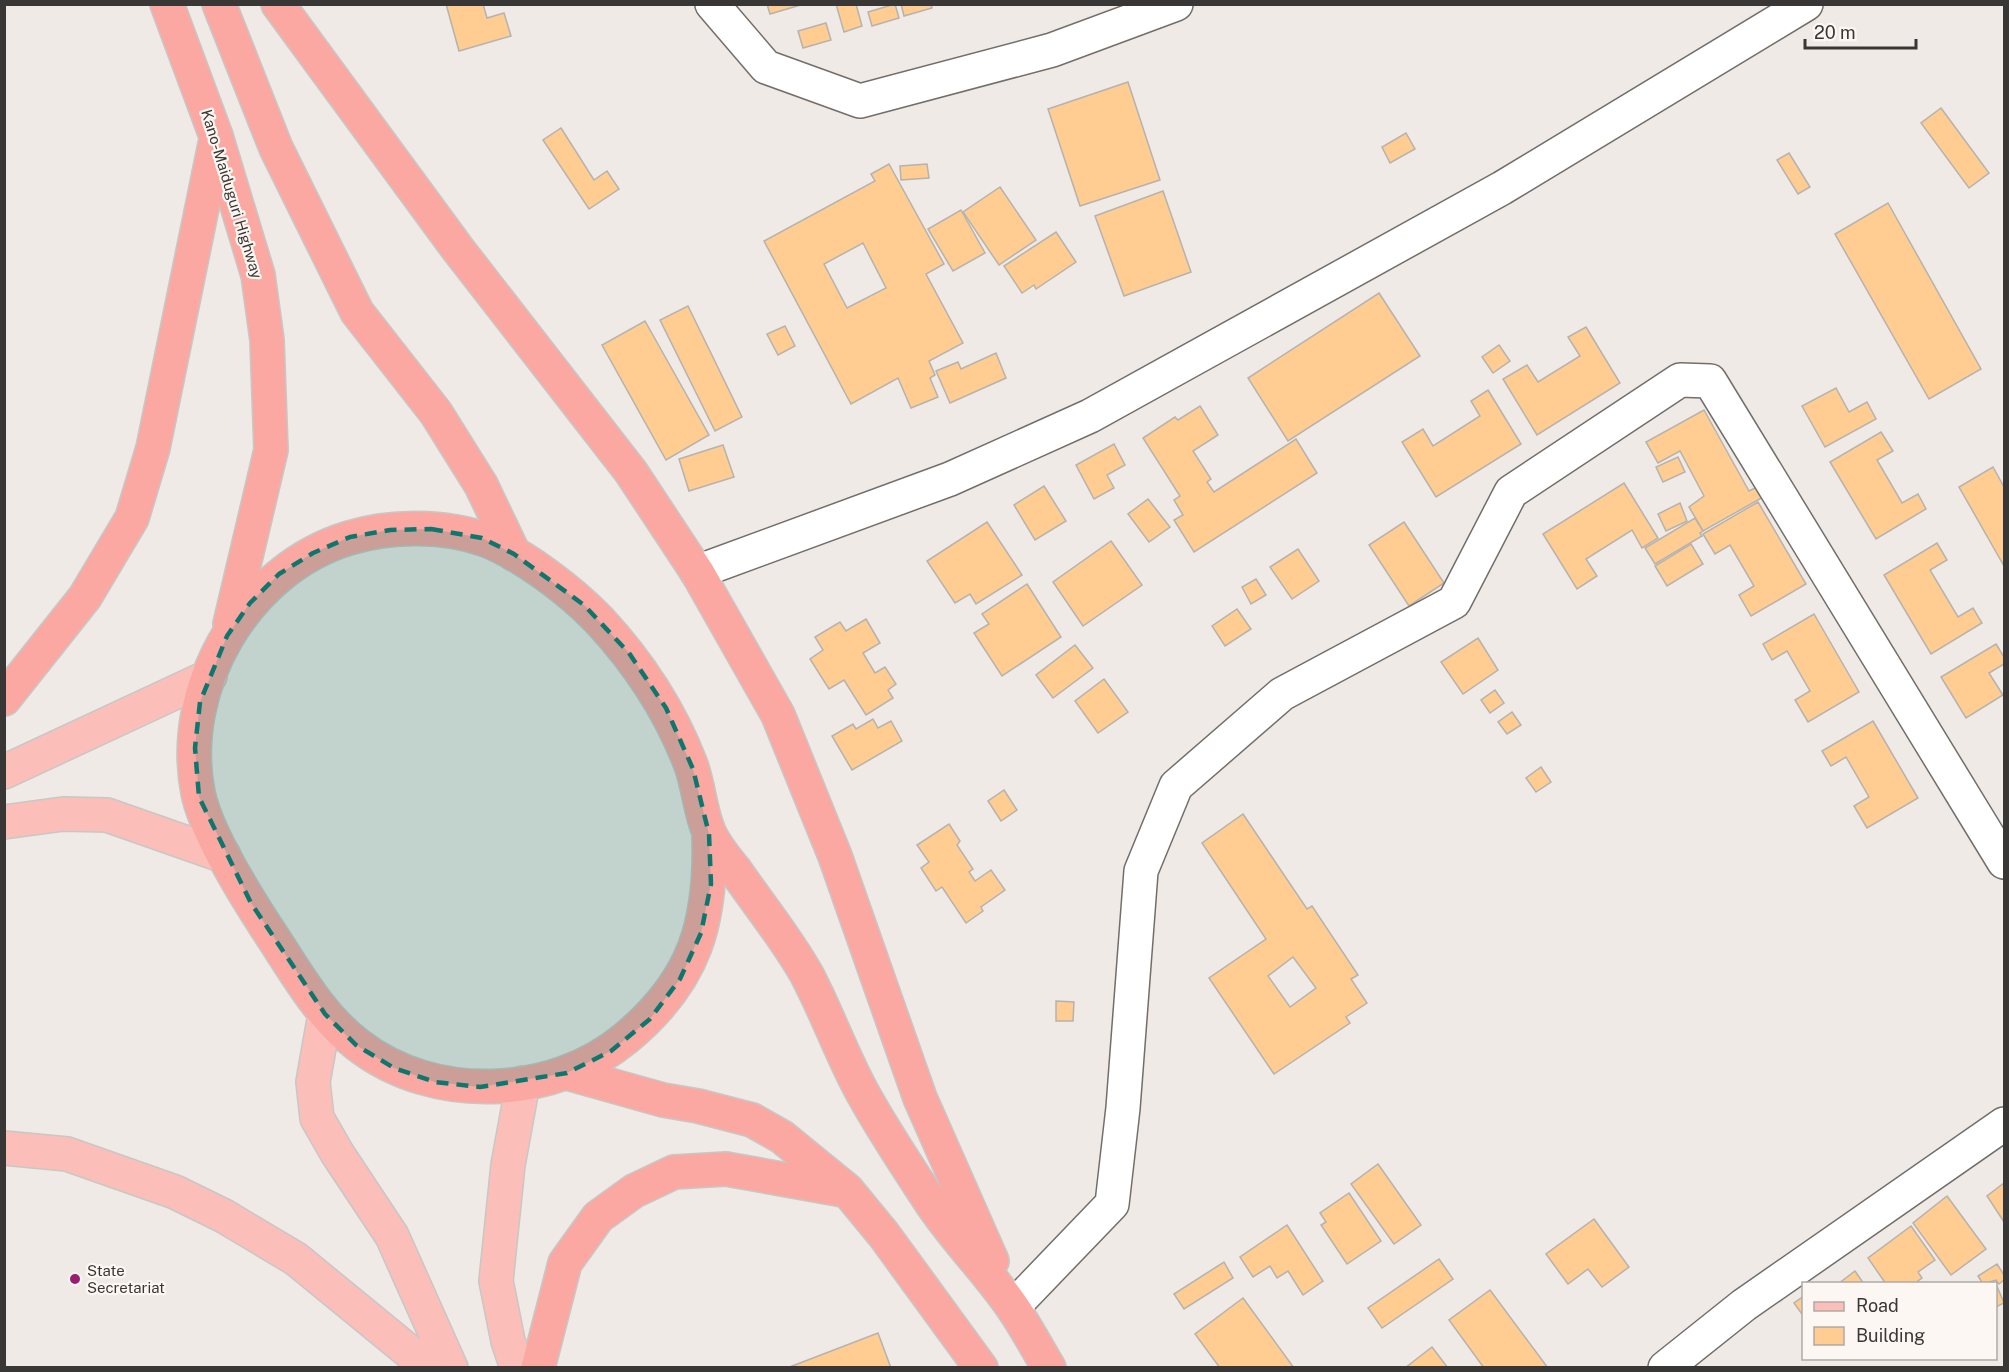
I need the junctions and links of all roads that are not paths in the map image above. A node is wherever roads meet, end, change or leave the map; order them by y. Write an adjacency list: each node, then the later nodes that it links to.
1 (167, 4): 7 (highway, Kano-Maiduguri Highway)
2 (219, 4): 8 (highway)
3 (278, 4): 9 (highway)
4 (712, 4): 5 (street)
5 (1176, 4)
6 (1806, 4): 9 (street)
7 (216, 136): 10 (highway, Kano-Maiduguri Highway); 12 (highway)
8 (514, 554): 10 (highway); 15 (highway)
9 (697, 572): 24 (highway)
10 (227, 636): 11 (highway)
11 (210, 676): 13 (main road); 16 (highway)
12 (4, 699)
13 (4, 771)
14 (4, 822): 16 (main road)
15 (709, 834): 19 (highway); 24 (highway)
16 (224, 856): 18 (highway)
17 (2004, 861): 24 (street)
18 (325, 1014): 20 (highway); 26 (main road)
19 (567, 1073): 20 (highway); 23 (highway)
20 (523, 1083): 27 (main road)
21 (2004, 1124): 31 (street)
22 (4, 1148): 25 (main road)
23 (847, 1190): 28 (highway); 29 (highway)
24 (1013, 1307): 30 (highway)
25 (429, 1368)
26 (451, 1368)
27 (517, 1368)
28 (538, 1368)
29 (981, 1368)
30 (1049, 1368)
31 (1665, 1368)

